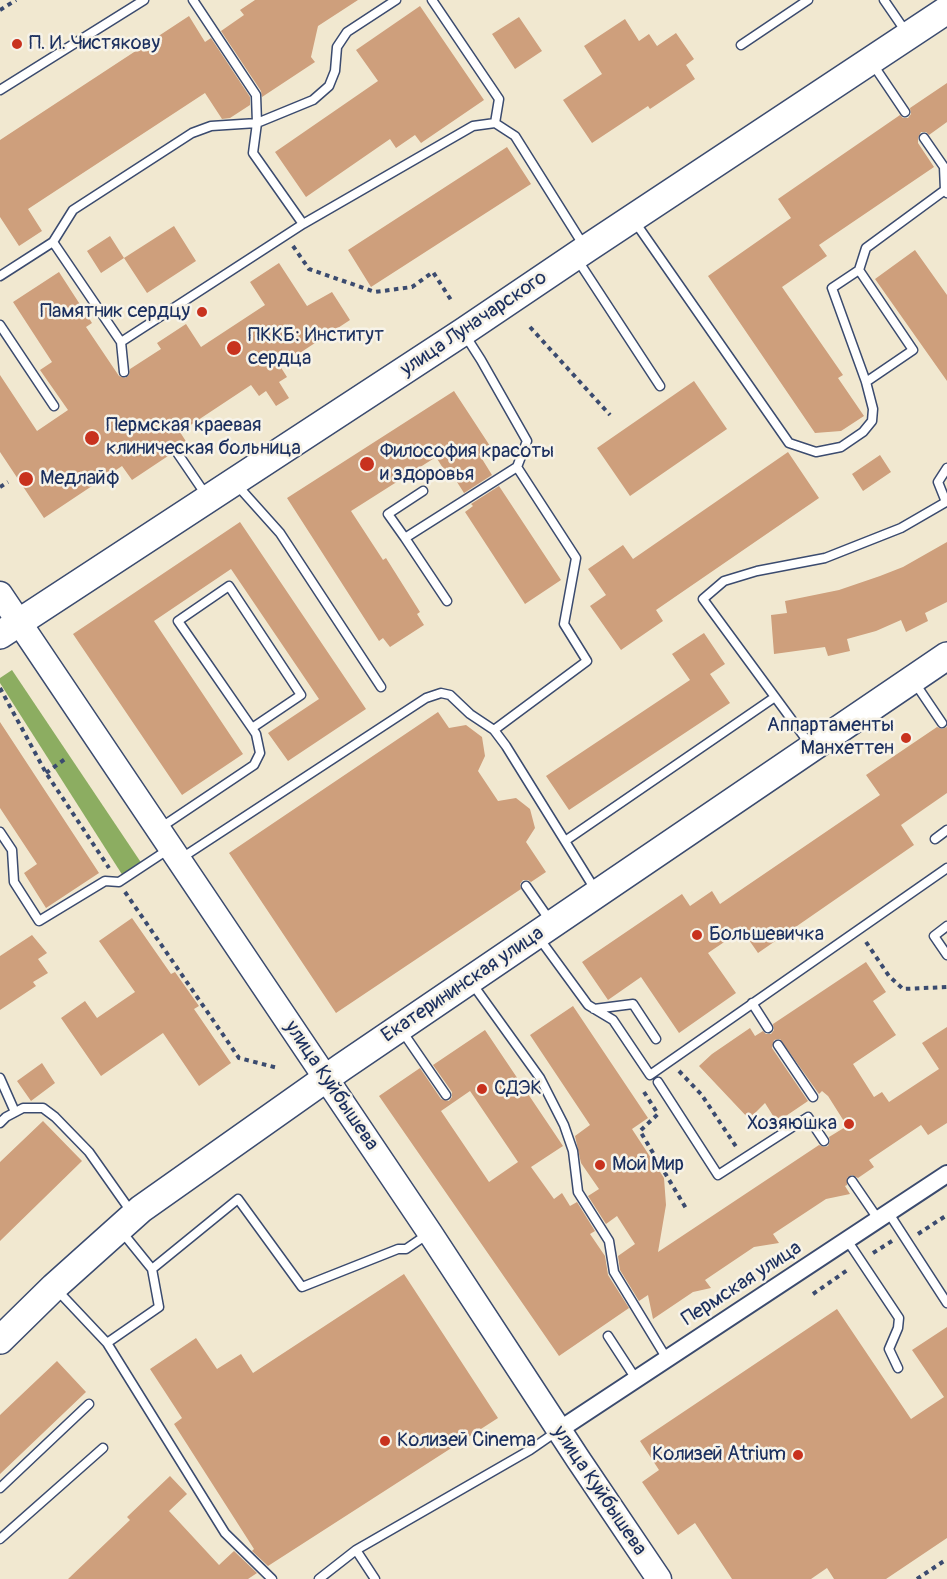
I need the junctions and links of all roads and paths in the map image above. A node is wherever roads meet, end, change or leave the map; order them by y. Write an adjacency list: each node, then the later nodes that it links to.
1 (16, 0): 8 (path)
2 (144, 0): 13 (lane)
3 (193, 0): 15 (lane)
4 (396, 0): 15 (lane)
5 (432, 0): 16 (lane)
6 (808, 0): 11 (lane)
7 (884, 0): 10 (lane)
8 (0, 10)
9 (947, 10): 10 (main road, улица Луначарского)
10 (908, 36): 12 (main road, улица Луначарского)
11 (741, 45)
12 (871, 61): 14 (lane); 19 (main road, улица Луначарского)
13 (0, 90)
14 (905, 111)
15 (257, 123): 20 (lane); 22 (lane)
16 (495, 123): 20 (lane); 23 (lane)
17 (924, 138): 18 (lane)
18 (946, 191): 24 (lane)
19 (633, 218): 23 (main road, улица Луначарского); 32 (lane)
20 (303, 224): 21 (lane)
21 (286, 236): 26 (path); 30 (lane)
22 (54, 242): 25 (lane); 30 (lane)
23 (581, 252): 29 (main road, улица Луначарского); 33 (lane)
24 (859, 270): 32 (lane); 32 (lane)
25 (0, 276)
26 (451, 300)
27 (0, 325): 34 (lane)
28 (530, 327): 35 (path)
29 (463, 332): 37 (lane); 39 (main road, улица Луначарского)
30 (122, 342): 31 (lane)
31 (124, 372)
32 (866, 382)
33 (660, 386)
34 (54, 406)
35 (610, 415)
36 (176, 450): 43 (lane)
37 (517, 467): 44 (lane); 55 (lane)
38 (947, 468): 52 (lane)
39 (234, 481): 43 (main road, улица Луначарского); 50 (lane)
40 (8, 482): 41 (path)
41 (0, 487)
42 (423, 491): 44 (lane)
43 (208, 498): 47 (main road, улица Луначарского)
44 (405, 538): 46 (lane)
45 (0, 594): 47 (main road, улица Куйбышева)
46 (447, 601)
47 (10, 628): 63 (main road, улица Куйбышева)
48 (947, 656): 49 (main road, Екатерининская улица)
49 (913, 680): 53 (lane); 56 (main road, Екатерининская улица)
50 (381, 687)
51 (0, 688): 58 (path)
52 (775, 697): 56 (lane); 62 (lane)
53 (942, 723)
54 (252, 728): 54 (lane); 63 (lane)
55 (494, 730): 62 (lane); 63 (lane)
56 (813, 749): 68 (main road, Екатерининская улица)
57 (65, 759): 58 (path)
58 (46, 773): 64 (path)
59 (947, 830): 61 (lane)
60 (0, 832): 66 (lane)
61 (935, 839)
62 (565, 841): 68 (lane)
63 (168, 846): 66 (lane); 83 (main road, улица Куйбышева)
64 (103, 858)
65 (947, 868): 71 (lane)
66 (119, 882): 81 (path)
67 (526, 886): 70 (lane)
68 (598, 893): 70 (main road, Екатерининская улица)
69 (947, 926): 72 (lane)
70 (545, 930): 73 (main road, Екатерининская улица); 76 (lane)
71 (857, 930): 74 (path); 75 (lane)
72 (947, 955)
73 (470, 980): 77 (main road, Екатерининская улица); 108 (lane)
74 (947, 987)
75 (752, 1003): 76 (lane); 78 (lane)
76 (594, 1009): 79 (lane)
77 (400, 1028): 83 (main road, Екатерининская улица); 86 (lane)
78 (768, 1028)
79 (656, 1039)
80 (778, 1045): 87 (lane)
81 (278, 1068)
82 (0, 1078): 88 (lane)
83 (327, 1078): 96 (main road, Екатерининская улица); 97 (main road, улица Куйбышева)
84 (658, 1082): 90 (lane)
85 (644, 1092): 93 (path)
86 (446, 1095)
87 (813, 1097)
88 (15, 1112): 89 (lane); 96 (lane)
89 (0, 1123)
90 (824, 1141)
91 (947, 1174): 95 (street, Пермская улица)
92 (852, 1182): 95 (lane)
93 (687, 1210)
94 (947, 1215): 99 (path)
95 (883, 1216): 98 (street, Пермская улица); 99 (lane)
96 (126, 1222): 101 (lane); 102 (main road, Екатерининская улица)
97 (430, 1233): 101 (lane); 112 (main road, улица Куйбышева)
98 (847, 1240): 100 (lane); 108 (street, Пермская улица)
99 (907, 1241): 100 (path); 104 (lane)
100 (861, 1261): 103 (path); 109 (lane)
101 (152, 1269): 107 (lane)
102 (54, 1287): 106 (main road, Екатерининская улица); 107 (lane)
103 (813, 1294)
104 (947, 1303)
105 (608, 1336): 110 (lane)
106 (0, 1340)
107 (107, 1343): 118 (lane)
108 (668, 1359): 110 (street, Пермская улица)
109 (898, 1368)
110 (636, 1379): 112 (street, Пермская улица)
111 (89, 1404): 114 (lane)
112 (559, 1430): 116 (lane); 121 (main road, улица Куйбышева)
113 (103, 1448): 115 (lane)
114 (0, 1488)
115 (0, 1539)
116 (356, 1550): 119 (lane); 120 (lane)
117 (947, 1559): 122 (path)
118 (272, 1579)
119 (319, 1579)
120 (375, 1579)
121 (659, 1579)
122 (917, 1579)

